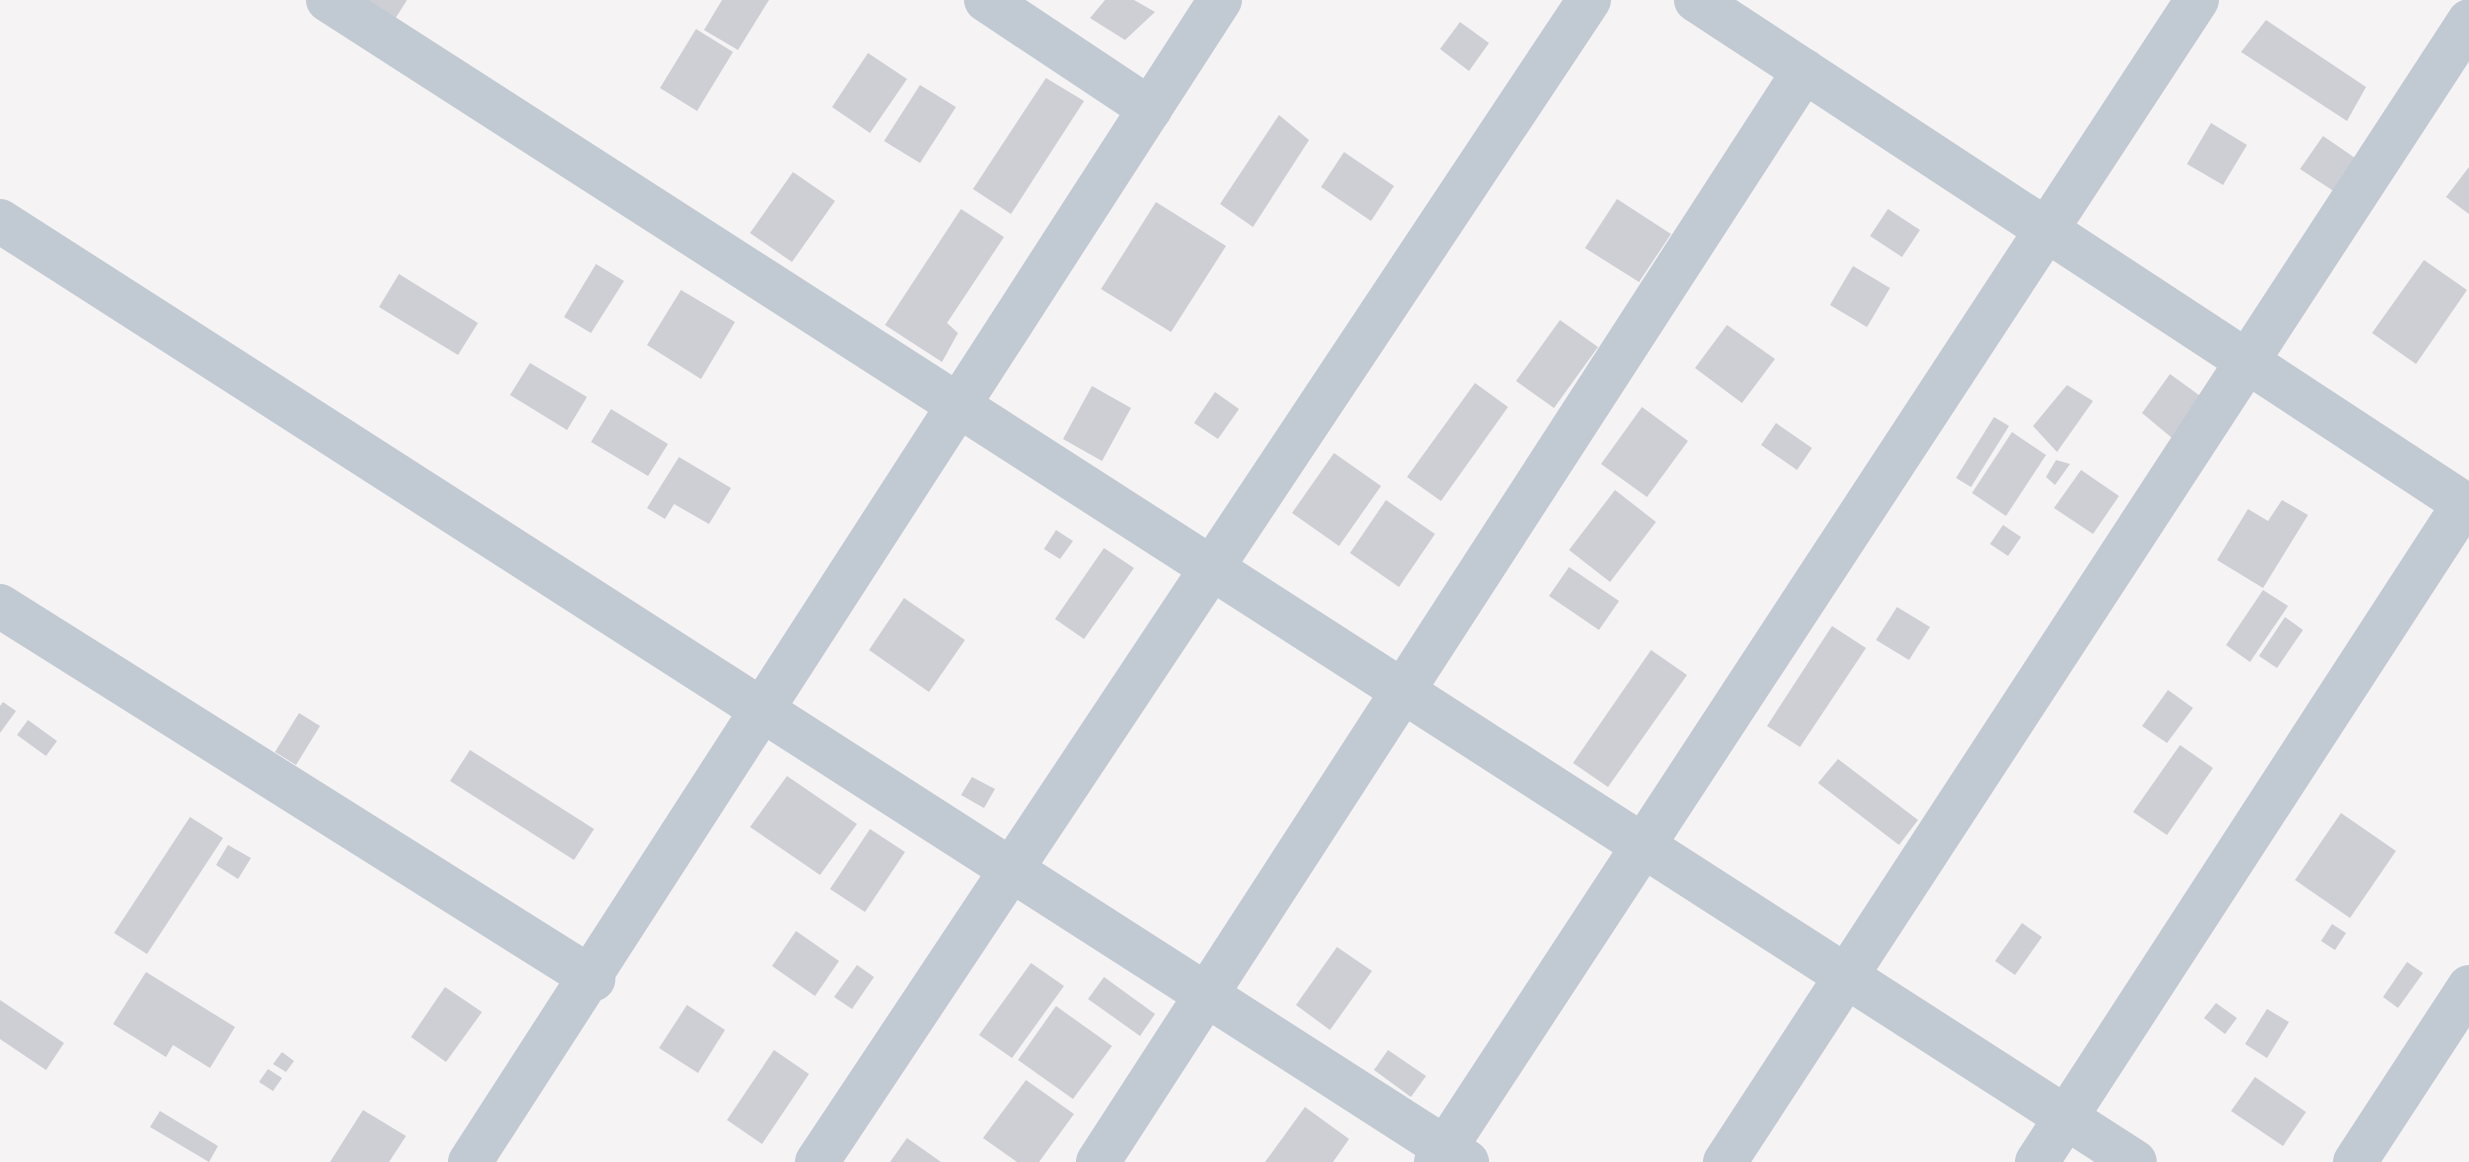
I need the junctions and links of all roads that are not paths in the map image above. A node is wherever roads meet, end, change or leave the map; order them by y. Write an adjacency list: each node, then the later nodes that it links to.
1 (328, 0): 13 (street)
2 (986, 0): 9 (street)
3 (1220, 0): 9 (street)
4 (1589, 0): 15 (street)
5 (1696, 0): 8 (street)
6 (2197, 0): 11 (street)
7 (2469, 21): 12 (street)
8 (1804, 71): 11 (street); 17 (street)
9 (1150, 109): 13 (street)
10 (0, 221): 18 (street)
11 (2047, 230): 12 (street); 19 (street)
12 (2247, 361): 14 (street); 21 (street)
13 (960, 406): 15 (street); 18 (street)
14 (2467, 505): 25 (street)
15 (1212, 568): 17 (street); 20 (street)
16 (0, 606): 22 (street)
17 (1402, 690): 19 (street); 24 (street)
18 (763, 714): 20 (street); 22 (street)
19 (1643, 846): 21 (street); 26 (street)
20 (1011, 870): 24 (street); 28 (street)
21 (1846, 976): 25 (street); 30 (street)
22 (593, 979): 27 (street)
23 (2469, 987): 33 (street)
24 (1206, 993): 26 (street); 29 (street)
25 (2066, 1118): 31 (street); 32 (street)
26 (1449, 1157)
27 (470, 1162)
28 (817, 1162)
29 (1098, 1162)
30 (1725, 1162)
31 (2037, 1162)
32 (2135, 1162)
33 (2355, 1162)

